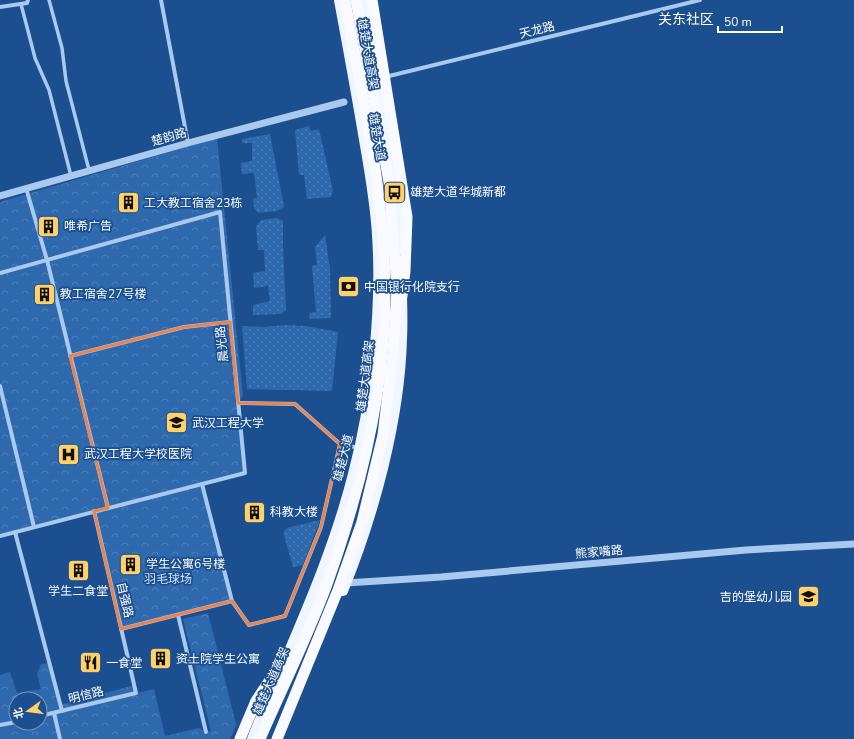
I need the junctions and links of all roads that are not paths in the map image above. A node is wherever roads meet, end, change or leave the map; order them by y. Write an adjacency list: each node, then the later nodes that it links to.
1 (33, 0): 10 (street)
2 (49, 0): 16 (street)
3 (161, 0): 15 (street)
4 (339, 0): 29 (main road, 雄楚大道)
5 (345, 0): 50 (highway, 雄楚大道高架)
6 (356, 0): 23 (highway, 雄楚大道高架)
7 (362, 0): 13 (main road, 雄楚大道)
8 (372, 0): 23 (highway)
9 (700, 0): 13 (street, 天龙路)
10 (27, 2): 11 (street)
11 (21, 4): 12 (street); 17 (street)
12 (0, 7)
13 (378, 78): 30 (main road, 雄楚大道)
14 (344, 102): 15 (street, 楚韵路)
15 (188, 143): 16 (street, 楚韵路)
16 (89, 170): 17 (street, 楚韵路)
17 (71, 176): 18 (street, 楚韵路)
18 (26, 188): 19 (street, 楚韵路); 20 (street)
19 (0, 196)
20 (47, 260): 21 (street); 22 (street, 晨光路); 24 (street)
21 (0, 273)
22 (230, 322): 24 (street); 26 (street, 晨光路)
23 (393, 352): 51 (highway, 雄楚大道高架)
24 (70, 356): 32 (street)
25 (0, 386): 34 (street)
26 (238, 403): 27 (street); 31 (street, 晨光路)
27 (340, 444): 28 (street); 39 (street)
28 (354, 447)
29 (356, 464): 30 (main road); 42 (main road, 雄楚大道)
30 (382, 471): 38 (main road, 雄楚大道)
31 (202, 484): 32 (street); 39 (street)
32 (108, 508): 33 (street)
33 (94, 511): 34 (street); 41 (street, 自强路)
34 (34, 527): 35 (street)
35 (15, 532): 36 (street); 44 (street)
36 (0, 536)
37 (854, 544): 38 (street, 熊家嘴路)
38 (346, 583): 52 (main road, 雄楚大道)
39 (232, 601): 40 (street)
40 (178, 614): 41 (street); 47 (street)
41 (121, 629): 43 (street, 自强路)
42 (284, 659): 48 (highway)
43 (136, 693): 44 (street, 明信路)
44 (62, 711): 45 (street, 明信路)
45 (54, 713): 46 (street, 明信路); 49 (street)
46 (48, 714)
47 (206, 732)
48 (244, 738)
49 (60, 739)
50 (260, 739)
51 (277, 739)
52 (282, 739)

